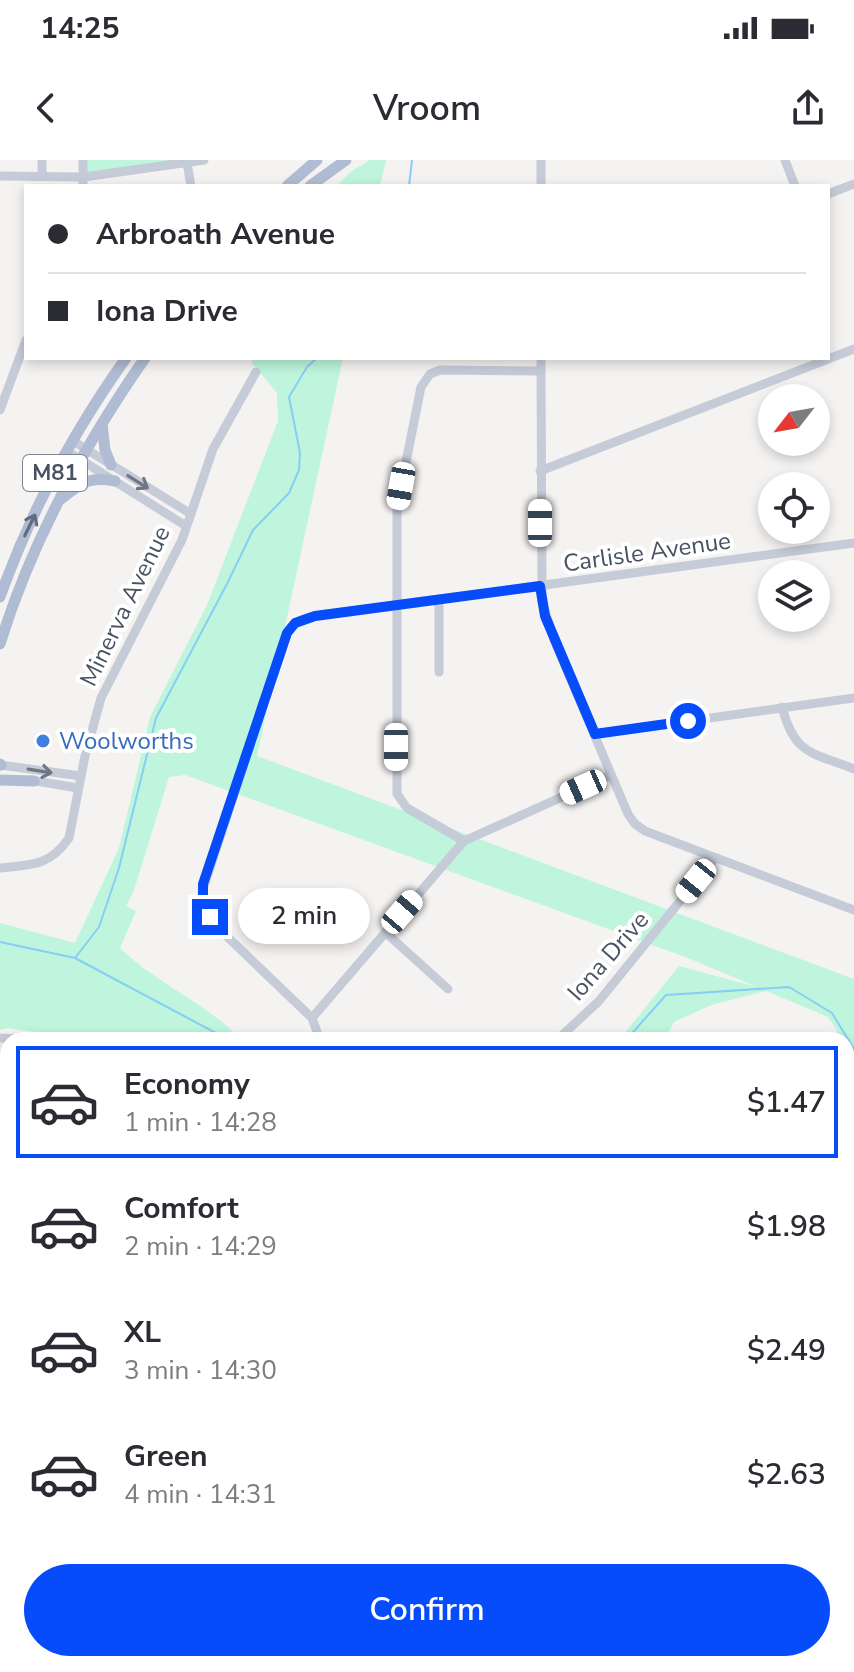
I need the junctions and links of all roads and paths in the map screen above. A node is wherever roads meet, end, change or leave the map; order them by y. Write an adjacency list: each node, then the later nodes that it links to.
1 (42, 160): 10 (street)
2 (83, 160): 11 (street)
3 (204, 160): 8 (street)
4 (317, 160): 13 (main road)
5 (346, 160): 14 (main road)
6 (541, 160): 15 (street)
7 (785, 160): 16 (street)
8 (187, 163): 11 (street); 12 (street)
9 (0, 176): 10 (street)
10 (42, 176): 11 (street)
11 (83, 181)
12 (191, 184)
13 (289, 184)
14 (313, 184)
15 (541, 184)
16 (794, 184)
17 (854, 184): 18 (street)
18 (830, 193)
19 (24, 345): 28 (street)
20 (854, 349): 21 (street)
21 (830, 358)
22 (125, 360): 30 (main road, M81)
23 (144, 360): 29 (main road, M81)
24 (541, 360): 26 (street)
25 (826, 360): 33 (street)
26 (541, 371): 33 (street); 42 (street)
27 (256, 372): 36 (street, Minerva Avenue)
28 (0, 410)
29 (102, 423): 31 (main road, M81); 32 (main road)
30 (70, 446): 31 (street); 40 (main road, M81, one-way to 30)
31 (83, 454): 32 (street); 34 (street); 35 (main road, M81)
32 (111, 465): 36 (street, one-way to 36)
33 (540, 471): 39 (street)
34 (115, 481): 35 (main road); 37 (street)
35 (57, 502): 43 (main road, M81)
36 (191, 514): 37 (street, Minerva Avenue)
37 (186, 526): 51 (street, Minerva Avenue)
38 (854, 543): 39 (street, Carlisle Avenue)
39 (540, 586): 41 (street); 47 (street)
40 (0, 597)
41 (439, 599): 42 (street); 44 (street)
42 (396, 604): 54 (street); 60 (street)
43 (0, 644)
44 (439, 672)
45 (854, 698): 46 (street)
46 (782, 707): 47 (street); 48 (street)
47 (595, 734): 50 (street)
48 (854, 769)
49 (0, 770): 51 (street, one-way to 51); 52 (main road)
50 (611, 775): 54 (street); 55 (street)
51 (81, 776): 53 (street, Minerva Avenue)
52 (34, 781): 53 (street)
53 (78, 788): 56 (street, Minerva Avenue)
54 (464, 841): 58 (street)
55 (715, 858): 57 (street); 62 (street, Iona Drive)
56 (0, 868)
57 (854, 910)
58 (385, 932): 59 (street); 60 (street)
59 (448, 989)
60 (312, 1018): 61 (street)
61 (317, 1032)
62 (566, 1032)

